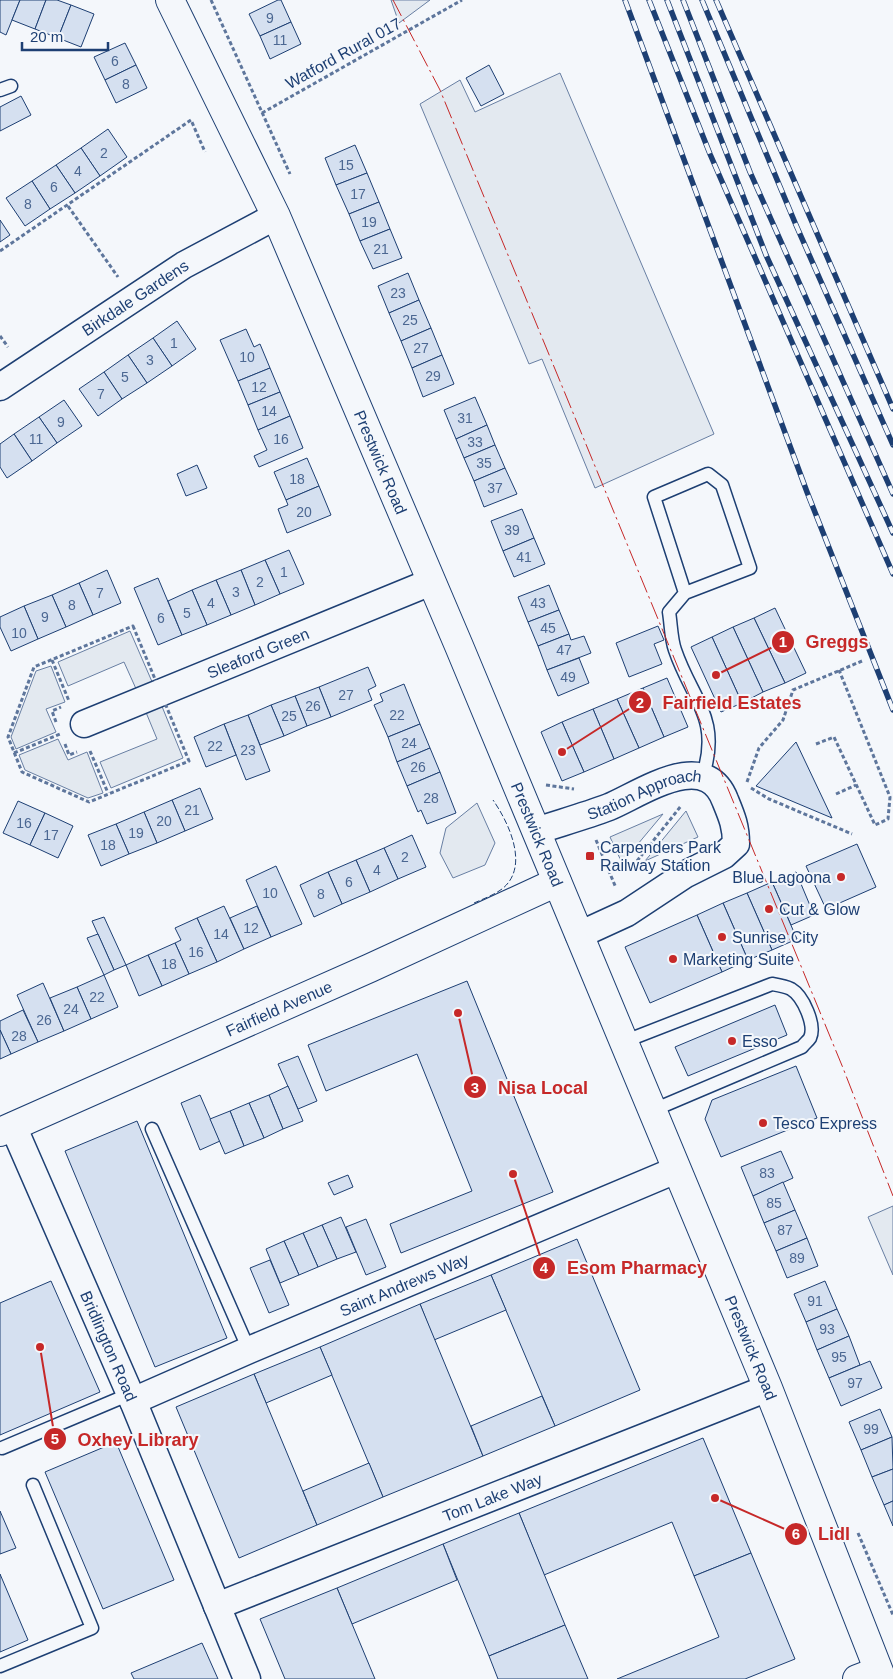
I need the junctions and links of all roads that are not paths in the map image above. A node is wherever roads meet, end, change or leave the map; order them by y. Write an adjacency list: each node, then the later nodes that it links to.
1 (170, 0): 2 (main road, Prestwick Road)
2 (276, 216): 3 (street, Birkdale Gardens); 4 (main road, Prestwick Road)
3 (0, 387)
4 (431, 582): 6 (street, Sleaford Green); 8 (main road, Prestwick Road)
5 (685, 593): 5 (lane); 7 (lane)
6 (84, 724)
7 (703, 775): 8 (street, Station Approach); 10 (street, Station Approach)
8 (536, 831): 9 (main road, Prestwick Road)
9 (557, 882): 10 (main road, Prestwick Road); 13 (main road, Fairfield Avenue)
10 (579, 935): 11 (main road, Prestwick Road)
11 (623, 1042): 12 (main road, Prestwick Road); 12 (lane)
12 (651, 1111): 15 (main road, Prestwick Road)
13 (6, 1129): 18 (street, Bridlington Road)
14 (152, 1129): 16 (lane)
15 (676, 1170): 16 (street, Saint Andrews Way); 17 (main road, Prestwick Road)
16 (249, 1350): 18 (street, Saint Andrews Way)
17 (768, 1388): 21 (street, Tom Lake Way); 23 (main road, Prestwick Road)
18 (131, 1398): 19 (lane); 21 (street, Bridlington Road)
19 (2, 1448)
20 (32, 1485): 22 (lane)
21 (217, 1606): 24 (street, Bridlington Road)
22 (0, 1666)
23 (872, 1676)
24 (247, 1679)

